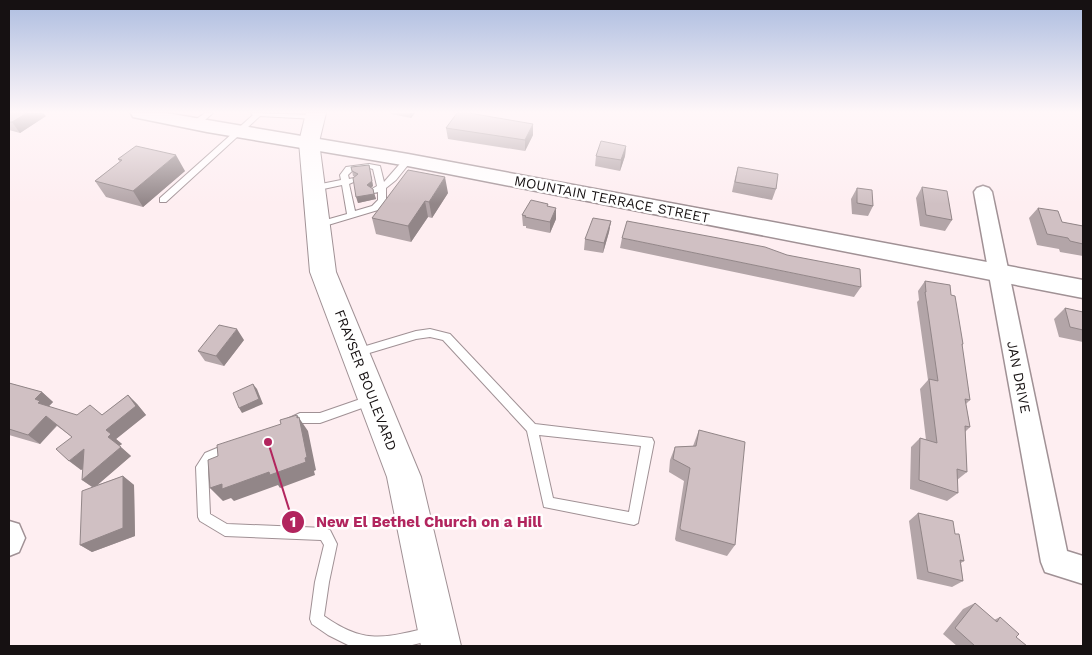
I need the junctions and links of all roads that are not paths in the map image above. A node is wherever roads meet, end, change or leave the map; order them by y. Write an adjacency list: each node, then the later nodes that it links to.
1 (225, 144): 11 (lane)
2 (309, 144): 6 (main road, FRAYSER BOULEVARD)
3 (314, 144): 4 (street, MOUNTAIN TERRACE STREET)
4 (403, 171): 7 (lane); 14 (street, MOUNTAIN TERRACE STREET)
5 (349, 181): 6 (lane); 7 (lane); 10 (lane)
6 (314, 188): 13 (main road, FRAYSER BOULEVARD)
7 (378, 190): 12 (lane)
8 (983, 192): 14 (street, JAN DRIVE)
9 (356, 194): 10 (lane)
10 (347, 196): 12 (lane)
11 (163, 200)
12 (352, 215): 13 (lane)
13 (318, 225): 16 (main road, FRAYSER BOULEVARD)
14 (999, 272): 15 (street, MOUNTAIN TERRACE STREET); 21 (street, JAN DRIVE)
15 (1083, 289)
16 (355, 353): 17 (main road, FRAYSER BOULEVARD); 18 (lane)
17 (373, 400): 19 (lane); 22 (main road, FRAYSER BOULEVARD)
18 (532, 429): 18 (lane)
19 (273, 430)
20 (237, 445): 22 (lane)
21 (1083, 570)
22 (440, 639)

